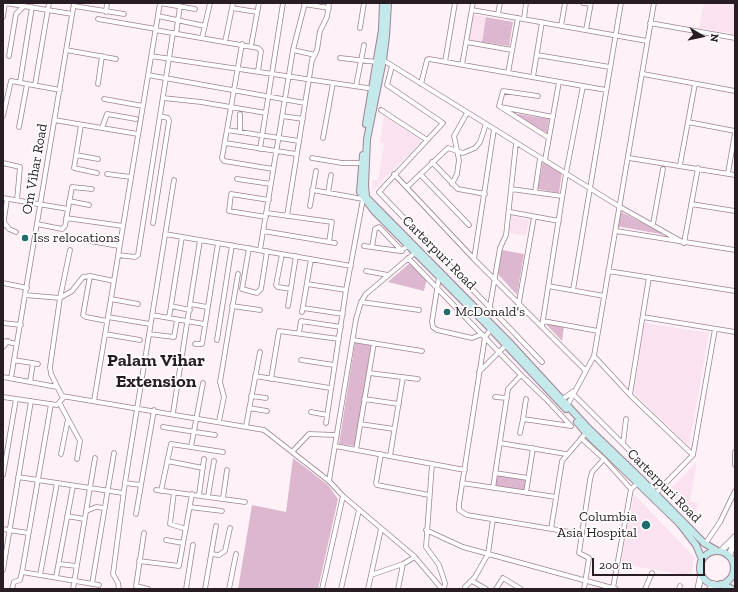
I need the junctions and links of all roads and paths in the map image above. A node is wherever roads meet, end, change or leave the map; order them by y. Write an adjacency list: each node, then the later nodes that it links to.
1 (49, 3): 27 (street)
2 (107, 3): 29 (street)
3 (160, 3): 25 (street); 34 (street)
4 (210, 3): 42 (street)
5 (259, 3): 30 (street)
6 (283, 3): 77 (street)
7 (305, 3): 22 (street); 58 (street)
8 (364, 3): 44 (street)
9 (383, 3): 69 (main road)
10 (388, 3): 69 (main road)
11 (455, 3): 70 (street)
12 (473, 3): 28 (street)
13 (500, 3): 33 (street)
14 (526, 3): 38 (street)
15 (565, 3): 43 (street)
16 (582, 3): 20 (street)
17 (621, 3): 48 (street)
18 (654, 3): 41 (street)
19 (74, 4): 29 (street); 31 (street, Om Vihar Road)
20 (591, 4): 46 (street)
21 (233, 5): 30 (street); 52 (street)
22 (329, 5): 60 (street)
23 (24, 6): 24 (street); 35 (street); 62 (street)
24 (32, 6): 27 (street); 84 (street)
25 (180, 6): 26 (street); 39 (street)
26 (195, 9)
27 (48, 10): 31 (street); 91 (street)
28 (472, 10): 33 (street); 53 (street)
29 (106, 12): 32 (street)
30 (257, 12): 56 (street)
31 (72, 14): 57 (street, Om Vihar Road)
32 (124, 14)
33 (498, 14): 36 (street)
34 (158, 16): 39 (street); 45 (street)
35 (3, 17)
36 (518, 18): 38 (street); 59 (street)
37 (98, 19): 45 (street)
38 (524, 19): 40 (street)
39 (178, 20): 42 (street); 47 (street)
40 (542, 22): 43 (street); 61 (street)
41 (650, 23): 50 (street); 51 (street)
42 (205, 26): 49 (street)
43 (561, 26): 46 (street)
44 (360, 28)
45 (156, 30): 47 (street); 64 (street)
46 (586, 30): 48 (street)
47 (174, 33): 49 (street); 65 (street)
48 (616, 35): 51 (street); 73 (street)
49 (202, 38): 52 (street)
50 (735, 38)
51 (647, 41): 78 (street)
52 (225, 42): 54 (street)
53 (466, 42): 59 (street); 71 (street)
54 (242, 44): 56 (street); 74 (street)
55 (364, 45): 68 (street)
56 (251, 46): 75 (street)
57 (66, 50): 63 (street); 95 (street, Om Vihar Road)
58 (293, 50): 60 (street); 80 (street)
59 (512, 50): 76 (street)
60 (315, 55): 83 (street)
61 (537, 55): 73 (street); 81 (street)
62 (9, 56)
63 (102, 56): 67 (street); 88 (street)
64 (151, 56): 65 (street); 79 (street)
65 (169, 58): 74 (street); 82 (street)
66 (340, 58): 68 (street)
67 (116, 59)
68 (360, 60): 69 (street); 92 (street)
69 (380, 61): 72 (street); 94 (main road)
70 (445, 62): 71 (street); 89 (street)
71 (462, 65): 76 (street)
72 (392, 66): 89 (street); 133 (street)
73 (610, 66): 97 (street)
74 (238, 69): 75 (street); 96 (street)
75 (258, 72): 77 (street)
76 (508, 73): 81 (street)
77 (272, 74): 80 (street); 100 (street)
78 (643, 74): 90 (street); 144 (street)
79 (148, 75): 82 (street); 105 (street)
80 (289, 76): 83 (street); 103 (street)
81 (533, 77): 85 (street)
82 (166, 79): 96 (street); 101 (street)
83 (309, 79): 86 (street); 104 (street)
84 (20, 82): 87 (street); 112 (street)
85 (559, 82): 93 (street); 115 (street)
86 (333, 83): 92 (street); 131 (street)
87 (26, 84): 91 (street); 122 (street)
88 (98, 84)
89 (421, 84): 109 (street)
90 (695, 84): 98 (street); 119 (street)
91 (35, 85): 95 (street)
92 (356, 86): 94 (street)
93 (583, 86): 97 (street); 160 (street)
94 (375, 89): 149 (main road)
95 (60, 90): 118 (street, Om Vihar Road)
96 (234, 90): 100 (street); 107 (street)
97 (606, 90): 169 (street)
98 (735, 91)
99 (538, 96): 106 (street)
100 (268, 97): 103 (street); 110 (street)
101 (163, 98): 107 (street); 113 (street)
102 (104, 99): 105 (street)
103 (285, 100): 104 (street); 114 (street)
104 (305, 103): 117 (street)
105 (143, 106): 128 (street)
106 (498, 106): 115 (street); 132 (street)
107 (231, 107): 110 (street); 125 (street)
108 (381, 110): 133 (street)
109 (467, 112): 120 (street); 139 (street)
110 (266, 113): 129 (street)
111 (240, 114): 126 (street)
112 (3, 116)
113 (160, 116): 189 (street); 191 (street)
114 (282, 116): 117 (street); 130 (street)
115 (553, 117): 132 (street)
116 (136, 119): 123 (street)
117 (302, 119): 134 (street)
118 (54, 120): 121 (street); 182 (street, Om Vihar Road)
119 (688, 122): 127 (street); 150 (street)
120 (486, 124): 124 (street); 139 (street)
121 (81, 125): 123 (street); 141 (street)
122 (19, 126)
123 (102, 128): 128 (street)
124 (494, 129): 136 (street); 175 (street)
125 (227, 130): 126 (street); 135 (street)
126 (240, 132): 129 (street)
127 (735, 132): 156 (street)
128 (138, 134): 163 (street)
129 (262, 135): 130 (street); 137 (street)
130 (279, 138): 134 (street); 138 (street)
131 (324, 138)
132 (549, 138): 146 (street)
133 (427, 140): 158 (street)
134 (299, 141): 140 (street)
135 (225, 143): 137 (street); 152 (street)
136 (516, 143): 143 (street); 171 (street)
137 (260, 148): 138 (street)
138 (276, 151): 140 (street); 152 (street)
139 (457, 152): 147 (street); 167 (street)
140 (296, 154): 193 (street)
141 (76, 155): 145 (street); 155 (street)
142 (312, 158): 149 (street)
143 (540, 158): 146 (street); 173 (street)
144 (629, 158): 150 (street); 186 (street)
145 (98, 159)
146 (545, 160): 160 (street)
147 (432, 162): 159 (street); 167 (street)
148 (3, 163): 179 (street)
149 (364, 163): 178 (main road)
150 (680, 165): 151 (street)
151 (698, 168): 156 (street); 183 (street)
152 (273, 169): 166 (street)
153 (663, 169): 200 (street)
154 (316, 171): 172 (street)
155 (97, 173)
156 (728, 173): 162 (street)
157 (106, 174): 163 (street)
158 (394, 174): 168 (street); 263 (street)
159 (420, 174): 168 (street); 201 (street)
160 (566, 174): 169 (street); 176 (street)
161 (331, 175): 174 (street)
162 (735, 175)
163 (131, 177): 202 (street)
164 (237, 179): 166 (street)
165 (174, 180): 206 (street)
166 (271, 184): 180 (street)
167 (452, 184): 175 (street)
168 (407, 186): 231 (street)
169 (589, 188): 186 (street); 249 (street)
170 (92, 189): 181 (street)
171 (511, 189): 173 (street); 190 (street)
172 (312, 190): 174 (street); 185 (street)
173 (535, 192): 176 (street)
174 (328, 193): 178 (street)
175 (485, 194): 231 (street)
176 (562, 196): 196 (street)
177 (5, 198): 179 (street); 198 (street)
178 (365, 198): 214 (main road, Carterpuri Road); 232 (street)
179 (17, 200): 182 (street)
180 (269, 200): 192 (street); 192 (street)
181 (69, 202): 184 (street); 187 (street)
182 (40, 204): 187 (street); 199 (street, Om Vihar Road)
183 (691, 204): 188 (street); 211 (street)
184 (89, 205)
185 (310, 206)
186 (620, 207): 200 (street); 204 (street)
187 (68, 209): 195 (street)
188 (735, 211)
189 (144, 212): 191 (street); 227 (street)
190 (510, 212): 194 (street); 240 (street)
191 (155, 213): 197 (street)
192 (266, 215): 193 (street); 203 (street)
193 (286, 216): 210 (street)
194 (534, 216): 196 (street); 256 (street)
195 (66, 218): 199 (street); 202 (street)
196 (559, 221): 244 (street)
197 (153, 223)
198 (3, 224): 205 (street)
199 (37, 224): 246 (street, Om Vihar Road)
200 (653, 224): 211 (street)
201 (469, 225)
202 (123, 226): 215 (street)
203 (263, 231): 210 (street); 221 (street)
204 (616, 231): 211 (street); 234 (street)
205 (16, 232)
206 (165, 234): 207 (street); 268 (street)
207 (182, 237): 208 (street); 259 (street)
208 (200, 240): 212 (street); 258 (street)
209 (90, 241): 215 (street)
210 (329, 242): 213 (street)
211 (684, 242): 222 (street)
212 (218, 243): 216 (street); 260 (street)
213 (335, 243)
214 (410, 244): 224 (street); 225 (main road, Carterpuri Road)
215 (119, 246): 227 (street)
216 (232, 246): 218 (street); 291 (street)
217 (364, 246): 219 (street)
218 (250, 248): 221 (street); 223 (street)
219 (372, 248): 224 (street); 224 (street)
220 (70, 250): 253 (street)
221 (260, 250): 223 (street)
222 (735, 250)
223 (267, 251): 226 (street)
224 (402, 251)
225 (417, 251): 229 (street); 238 (main road, Carterpuri Road); 335 (main road, Carterpuri Road)
226 (282, 254): 228 (street); 247 (street)
227 (118, 255): 241 (street)
228 (296, 256): 230 (street); 247 (street)
229 (408, 258): 236 (street); 245 (street)
230 (311, 259): 232 (street); 243 (street)
231 (474, 259): 240 (street)
232 (351, 266): 248 (street)
233 (366, 271): 236 (street)
234 (608, 271): 239 (street); 252 (street)
235 (238, 274): 261 (street)
236 (388, 275): 255 (street)
237 (90, 276): 241 (street); 253 (street); 271 (street)
238 (439, 277): 245 (street); 281 (main road, Carterpuri Road)
239 (649, 277): 250 (street); 269 (street)
240 (496, 279): 256 (street); 263 (street)
241 (114, 281): 254 (street)
242 (3, 283): 246 (street)
243 (307, 284): 248 (street); 267 (street)
244 (548, 286): 249 (street); 273 (street)
245 (437, 287): 288 (street); 288 (street)
246 (27, 288): 251 (street, Om Vihar Road)
247 (291, 289): 262 (street)
248 (346, 290): 267 (street)
249 (573, 290): 252 (street)
250 (735, 291)
251 (25, 295): 253 (street); 278 (street, Om Vihar Road)
252 (604, 296): 283 (street)
253 (60, 298): 320 (street)
254 (111, 299): 257 (street); 271 (street)
255 (361, 302): 266 (street); 292 (street)
256 (519, 302): 279 (street)
257 (138, 304)
258 (190, 304): 260 (street); 264 (street)
259 (171, 306): 264 (street); 270 (street)
260 (207, 306): 277 (street)
261 (232, 306): 265 (street); 351 (street)
262 (288, 306)
263 (490, 306): 306 (street)
264 (190, 310): 274 (street)
265 (260, 310)
266 (419, 310)
267 (343, 314): 280 (street)
268 (152, 315): 270 (street); 276 (street)
269 (643, 317): 282 (street); 325 (street)
270 (169, 318): 272 (street)
271 (107, 319): 276 (street); 286 (street)
272 (177, 320): 274 (street); 287 (street)
273 (543, 321): 279 (street); 283 (street)
274 (188, 322): 277 (street); 345 (street)
275 (3, 323): 278 (street)
276 (150, 324): 287 (street)
277 (204, 324): 297 (street)
278 (21, 325): 296 (street, Om Vihar Road)
279 (542, 326): 308 (street)
280 (341, 327): 285 (street); 289 (street)
281 (491, 329): 288 (street); 298 (main road, Carterpuri Road)
282 (715, 329): 284 (street); 377 (street)
283 (598, 331): 303 (street)
284 (735, 332)
285 (299, 333): 289 (street); 316 (street)
286 (105, 334): 290 (street); 334 (street)
287 (149, 334): 340 (street)
288 (483, 336): 302 (street); 309 (street)
289 (339, 339): 307 (street)
290 (140, 340)
291 (217, 340)
292 (354, 340): 295 (street); 363 (street)
293 (3, 341): 294 (street)
294 (8, 341): 296 (street); 299 (street)
295 (374, 343): 300 (street); 310 (street)
296 (17, 344): 304 (street, Om Vihar Road)
297 (194, 344)
298 (505, 346): 302 (street); 335 (main road, Carterpuri Road)
299 (3, 348)
300 (422, 351)
301 (260, 352): 312 (street)
302 (499, 352): 309 (street); 311 (street)
303 (594, 356): 308 (street); 325 (street)
304 (14, 360): 314 (street, Om Vihar Road); 318 (street)
305 (301, 360): 307 (street)
306 (542, 362)
307 (334, 365): 321 (street)
308 (585, 370): 322 (street)
309 (479, 372): 389 (street)
310 (368, 373): 315 (street); 331 (street)
311 (521, 375): 329 (street); 356 (street)
312 (255, 376): 316 (street); 323 (street)
313 (3, 377): 314 (street)
314 (11, 378): 318 (street)
315 (403, 378): 317 (street); 338 (street)
316 (271, 379): 321 (street)
317 (418, 379)
318 (30, 382): 320 (street)
319 (203, 383): 347 (street)
320 (56, 387): 327 (street)
321 (330, 388): 346 (street)
322 (574, 393): 335 (street); 339 (street); 365 (street)
323 (251, 396): 328 (street); 341 (street)
324 (494, 396): 329 (street)
325 (630, 396): 377 (street)
326 (3, 397): 330 (street)
327 (64, 397): 334 (street); 337 (street)
328 (266, 398)
329 (507, 398): 364 (street)
330 (16, 399): 333 (street); 391 (street)
331 (364, 399): 338 (street); 354 (street)
332 (526, 399): 349 (street)
333 (31, 401): 336 (street); 392 (street)
334 (94, 401): 340 (street)
335 (561, 401): 339 (main road, Carterpuri Road)
336 (50, 404): 337 (street); 394 (street)
337 (60, 404): 348 (street)
338 (399, 404): 358 (street)
339 (566, 406): 352 (main road, Carterpuri Road); 412 (main road, Carterpuri Road)
340 (137, 407): 342 (street); 396 (street)
341 (249, 408): 343 (street); 355 (street)
342 (154, 410): 345 (street); 400 (street)
343 (267, 411)
344 (311, 412): 346 (street)
345 (173, 413): 347 (street)
346 (327, 414): 353 (street)
347 (196, 417): 351 (street); 359 (street)
348 (68, 418): 374 (street); 380 (street)
349 (523, 419): 356 (street); 360 (street)
350 (626, 419): 365 (street)
351 (219, 421): 355 (street)
352 (577, 421): 356 (street); 362 (main road, Carterpuri Road)
353 (326, 423)
354 (360, 424): 358 (street); 369 (street)
355 (246, 426): 371 (street)
356 (571, 426)
357 (163, 427): 359 (street)
358 (394, 429): 378 (street)
359 (194, 432): 361 (street); 367 (street)
360 (520, 433)
361 (215, 435)
362 (584, 435): 376 (street); 382 (street); 399 (main road, Carterpuri Road)
363 (337, 436): 366 (street); 371 (street)
364 (500, 443): 368 (street); 390 (street)
365 (623, 444): 401 (street)
366 (335, 446): 369 (street); 395 (street)
367 (191, 447): 370 (street); 383 (street)
368 (533, 448): 376 (street); 393 (street)
369 (356, 450): 375 (street)
370 (223, 452)
371 (292, 452): 395 (street)
372 (735, 452): 386 (street)
373 (114, 453): 407 (street)
374 (61, 454)
375 (381, 454): 378 (street); 416 (street)
376 (566, 454): 419 (street)
377 (693, 455): 401 (street)
378 (390, 456): 385 (street)
379 (95, 458): 403 (street)
380 (77, 459)
381 (204, 459): 387 (street)
382 (604, 459): 405 (street); 441 (street)
383 (167, 460): 387 (street); 408 (street)
384 (214, 461): 417 (street)
385 (432, 464): 389 (street); 416 (street)
386 (735, 465)
387 (203, 468): 415 (street)
388 (227, 470): 420 (street)
389 (465, 470): 398 (street)
390 (495, 473): 393 (street); 404 (street)
391 (3, 476)
392 (18, 477): 394 (street); 437 (street)
393 (528, 478): 411 (street)
394 (38, 480): 397 (street); 439 (street)
395 (330, 481): 418 (street)
396 (125, 482): 400 (street); 413 (street)
397 (57, 483): 402 (street); 463 (street)
398 (462, 483): 404 (street); 430 (street)
399 (638, 483): 405 (street); 454 (main road, Carterpuri Road)
400 (141, 485): 427 (street)
401 (664, 485): 412 (street)
402 (73, 486): 403 (street); 428 (street)
403 (90, 488): 407 (street); 425 (street)
404 (493, 488): 411 (street)
405 (631, 489): 475 (street)
406 (156, 490): 408 (street)
407 (108, 491): 413 (street); 423 (street)
408 (161, 491): 410 (street)
409 (735, 491): 445 (street)
410 (174, 492): 414 (street); 434 (street)
411 (526, 493): 419 (street)
412 (656, 493): 445 (main road, Carterpuri Road)
413 (124, 494): 478 (street)
414 (192, 494): 415 (street); 422 (street)
415 (199, 495): 417 (street)
416 (430, 495): 438 (street)
417 (208, 496): 420 (street)
418 (343, 496): 424 (street); 483 (street)
419 (556, 497): 436 (street)
420 (223, 498): 421 (street)
421 (245, 502)
422 (190, 507): 426 (street); 434 (street)
423 (105, 508): 425 (street); 470 (street)
424 (359, 510): 435 (street); 484 (street)
425 (86, 511): 429 (street)
426 (222, 511)
427 (136, 514)
428 (67, 516): 429 (street); 456 (street)
429 (84, 519): 458 (street)
430 (493, 519): 436 (street); 451 (street)
431 (216, 526): 449 (street)
432 (230, 528): 449 (street)
433 (3, 529): 437 (street)
434 (186, 529): 444 (street)
435 (381, 529): 453 (street); 464 (street)
436 (551, 529): 441 (street)
437 (10, 530): 439 (street); 459 (street)
438 (426, 530): 451 (street); 487 (street)
439 (28, 533): 460 (street)
440 (144, 533): 455 (street)
441 (582, 534): 468 (street)
442 (735, 537): 448 (street)
443 (166, 540): 444 (street)
444 (184, 543): 455 (street)
445 (706, 544): 448 (main road, Carterpuri Road)
446 (734, 544): 452 (street)
447 (193, 545): 480 (street)
448 (718, 551): 452 (main road); 454 (main road)
449 (211, 554): 481 (street)
450 (236, 554): 482 (street)
451 (488, 554): 468 (street); 469 (street)
452 (729, 556): 462 (main road)
453 (415, 557): 457 (street); 487 (street)
454 (702, 559): 465 (main road)
455 (139, 561): 479 (street)
456 (59, 564): 458 (street); 466 (street)
457 (403, 564): 464 (street); 486 (street)
458 (77, 566): 467 (street)
459 (3, 570)
460 (22, 572): 463 (street); 476 (street)
461 (652, 573): 495 (street)
462 (734, 574): 472 (main road)
463 (40, 575): 466 (street)
464 (372, 575): 485 (street)
465 (701, 575): 474 (main road); 496 (street)
466 (56, 577): 467 (street)
467 (74, 580): 470 (street); 477 (street)
468 (585, 581): 471 (street); 492 (street)
469 (472, 582): 488 (street); 489 (street)
470 (92, 584): 473 (street)
471 (598, 584): 475 (street); 493 (street)
472 (721, 584): 474 (main road); 497 (main road)
473 (99, 585)
474 (712, 587)
475 (613, 588): 494 (street)
476 (12, 589)
477 (73, 589)
478 (119, 589)
479 (148, 589)
480 (186, 589)
481 (205, 589)
482 (229, 589)
483 (322, 589)
484 (341, 589)
485 (368, 589)
486 (398, 589)
487 (443, 589)
488 (465, 589)
489 (486, 589)
490 (496, 589): 491 (street)
491 (521, 589)
492 (584, 589)
493 (596, 589)
494 (616, 589)
495 (645, 589)
496 (698, 589)
497 (732, 589)

